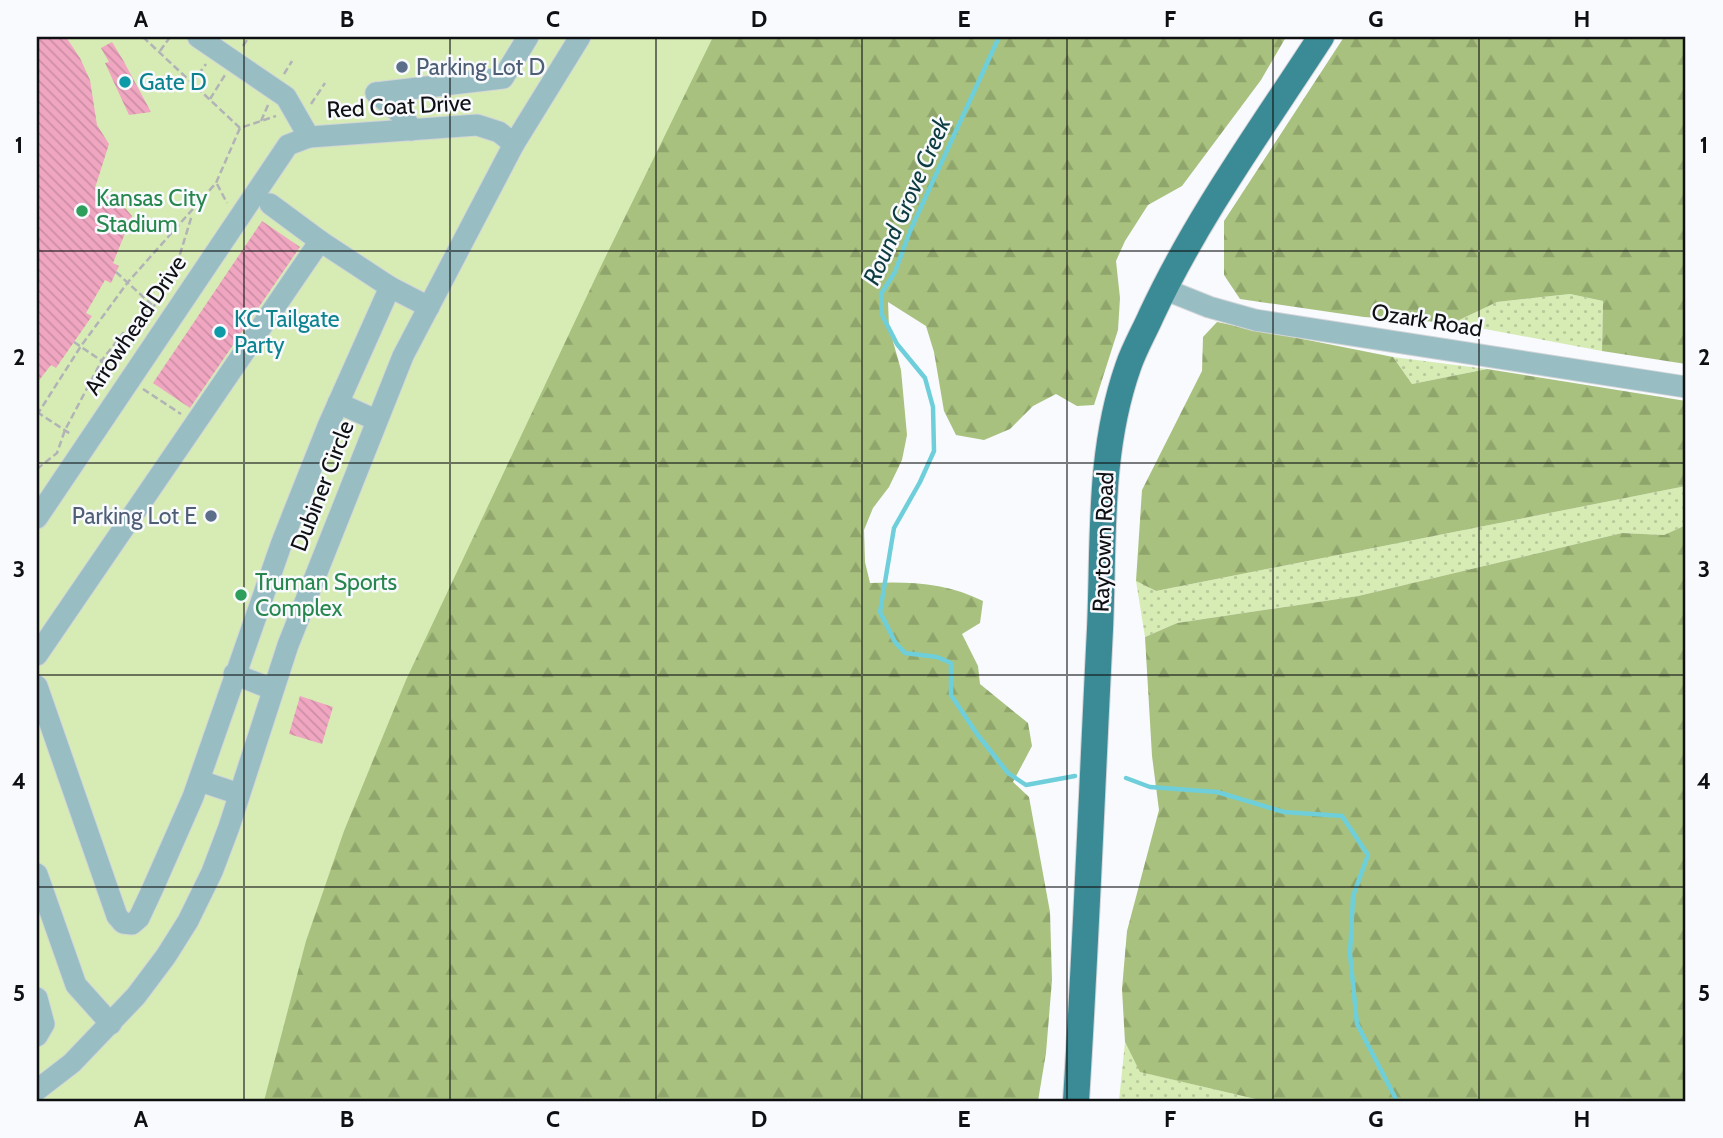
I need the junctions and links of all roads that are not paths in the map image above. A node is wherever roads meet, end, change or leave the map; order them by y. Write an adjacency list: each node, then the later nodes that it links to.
1 (198, 37): 6 (street, Red Coat Drive)
2 (528, 37): 5 (street)
3 (580, 37): 7 (street, Dubiner Circle)
4 (1321, 37): 11 (main road, Raytown Road)
5 (412, 130): 6 (street, Red Coat Drive); 7 (street, Red Coat Drive)
6 (309, 137): 16 (street, Arrowhead Drive)
7 (514, 145): 12 (street, Dubiner Circle)
8 (270, 204): 9 (street)
9 (320, 241): 10 (street); 17 (street)
10 (390, 287): 12 (street); 14 (street)
11 (1164, 289): 13 (street, Ozark Road); 28 (main road, Raytown Road)
12 (429, 307): 15 (street, Dubiner Circle)
13 (1686, 387)
14 (338, 403): 15 (street); 18 (street)
15 (376, 419): 20 (street, Dubiner Circle)
16 (37, 518)
17 (37, 655)
18 (234, 674): 20 (street); 21 (street)
19 (37, 686): 21 (street)
20 (272, 690): 22 (street, Dubiner Circle)
21 (200, 781): 22 (street)
22 (239, 794): 25 (street, Dubiner Circle)
23 (37, 874): 25 (street)
24 (37, 998): 26 (street)
25 (111, 1024): 27 (street, Dubiner Circle)
26 (37, 1036)
27 (37, 1090)
28 (1076, 1101)

